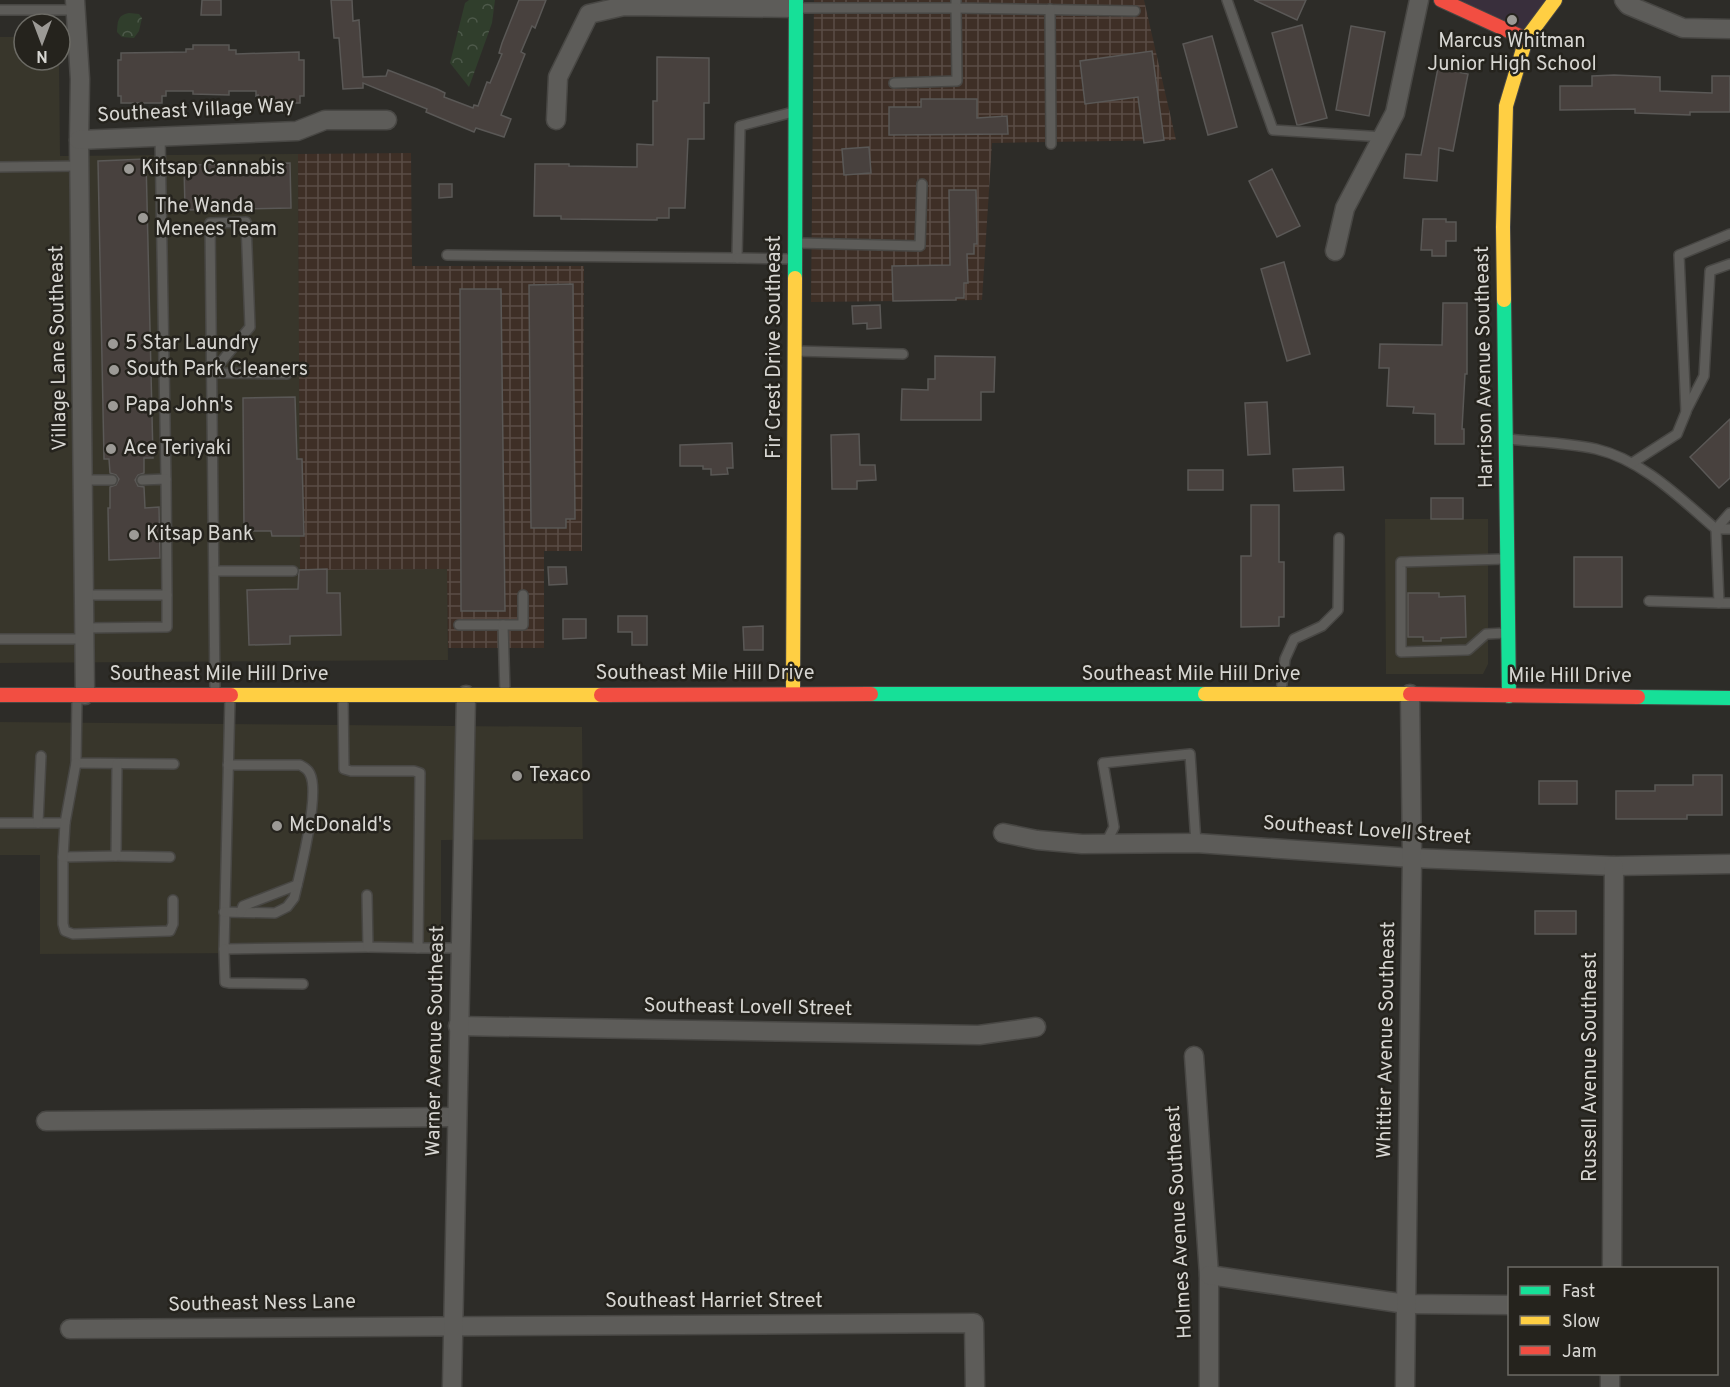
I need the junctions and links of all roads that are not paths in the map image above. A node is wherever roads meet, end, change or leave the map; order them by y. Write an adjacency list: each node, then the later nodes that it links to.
1 (1227, 0): 19 (lane)
2 (1419, 0): 19 (street)
3 (1441, 0): 13 (main road)
4 (1555, 0): 13 (main road)
5 (1624, 0): 12 (street)
6 (796, 4): 7 (lane); 15 (main road, Fir Crest Drive Southeast); 17 (street)
7 (956, 4): 9 (lane); 14 (lane)
8 (76, 5): 10 (lane); 20 (street, Village Lane Southeast)
9 (1050, 9): 11 (lane); 21 (lane)
10 (0, 10)
11 (1135, 11)
12 (1730, 29)
13 (1526, 39): 37 (main road, Harrison Avenue Southeast)
14 (894, 82)
15 (795, 111): 26 (main road, Fir Crest Drive Southeast); 29 (lane)
16 (387, 120): 18 (street, Southeast Village Way)
17 (556, 120)
18 (160, 136): 20 (street, Southeast Village Way); 39 (lane)
19 (1384, 136): 27 (street)
20 (79, 140): 22 (street, Village Lane Southeast)
21 (1052, 144)
22 (79, 166): 23 (lane); 40 (street, Village Lane Southeast)
23 (0, 167)
24 (922, 184): 26 (lane)
25 (1730, 234): 36 (lane)
26 (795, 243): 30 (main road, Fir Crest Drive Southeast)
27 (1335, 251)
28 (447, 255): 29 (lane)
29 (737, 258): 30 (lane)
30 (794, 259): 32 (main road, Fir Crest Drive Southeast)
31 (1730, 264): 36 (lane)
32 (794, 351): 33 (lane); 61 (main road, Fir Crest Drive Southeast)
33 (903, 354)
34 (212, 373): 34 (lane); 35 (lane); 48 (lane)
35 (287, 374)
36 (1686, 412): 38 (lane)
37 (1506, 439): 38 (lane); 47 (main road, Harrison Avenue Southeast)
38 (1632, 463): 44 (lane)
39 (165, 479): 42 (lane); 50 (lane)
40 (83, 480): 41 (lane); 52 (street, Village Lane Southeast)
41 (112, 480)
42 (142, 480)
43 (1730, 513): 44 (lane)
44 (1716, 529): 45 (lane); 54 (lane)
45 (1730, 529)
46 (1338, 538): 63 (lane)
47 (1508, 559): 58 (main road, Harrison Avenue Southeast); 58 (lane)
48 (214, 571): 49 (lane); 67 (lane)
49 (293, 571)
50 (167, 595): 52 (lane); 59 (lane)
51 (524, 595): 57 (lane)
52 (84, 596): 59 (street, Village Lane Southeast)
53 (1649, 601): 54 (lane)
54 (1719, 603): 55 (lane)
55 (1730, 603)
56 (459, 625): 57 (lane)
57 (503, 625): 70 (lane)
58 (1508, 632): 71 (main road, Harrison Avenue Southeast)
59 (84, 634): 60 (lane); 66 (street, Village Lane Southeast)
60 (0, 639)
61 (793, 693): 63 (main road, Southeast Mile Hill Drive); 70 (main road, Southeast Mile Hill Drive)
62 (343, 694): 68 (main road, Southeast Mile Hill Drive); 69 (main road, Southeast Mile Hill Drive); 96 (lane)
63 (1281, 694): 64 (main road, Southeast Mile Hill Drive)
64 (1410, 694): 71 (main road, Mile Hill Drive); 87 (street, Whittier Avenue Southeast)
65 (0, 695): 66 (main road, Southeast Mile Hill Drive)
66 (81, 695): 67 (main road, Southeast Mile Hill Drive); 74 (lane)
67 (215, 695): 68 (main road, Southeast Mile Hill Drive)
68 (231, 695): 77 (lane)
69 (466, 695): 70 (main road, Southeast Mile Hill Drive); 97 (street, Warner Avenue Southeast)
70 (505, 695)
71 (1509, 696): 72 (main road, Mile Hill Drive)
72 (1730, 698)
73 (41, 756): 79 (lane)
74 (76, 763): 75 (lane); 80 (lane)
75 (117, 764): 76 (lane); 84 (lane)
76 (174, 764)
77 (228, 765): 90 (lane); 93 (lane)
78 (0, 823): 79 (lane)
79 (38, 823): 80 (lane)
80 (65, 823): 85 (lane)
81 (1002, 832): 82 (street, Southeast Lovell Street)
82 (1106, 843): 83 (street, Southeast Lovell Street); 83 (lane)
83 (1196, 843): 87 (street, Southeast Lovell Street)
84 (116, 856): 85 (lane); 86 (lane)
85 (63, 857): 92 (lane)
86 (170, 857)
87 (1412, 858): 89 (street, Southeast Lovell Street); 107 (street, Whittier Avenue Southeast)
88 (1730, 864): 89 (street, Southeast Lovell Street)
89 (1614, 866): 105 (street, Russell Avenue Southeast)
90 (297, 885): 94 (lane); 94 (lane)
91 (367, 895): 95 (lane)
92 (173, 900)
93 (224, 912): 94 (lane); 98 (lane)
94 (241, 912)
95 (368, 947): 96 (lane); 98 (lane)
96 (418, 948): 97 (lane)
97 (459, 948): 100 (street, Warner Avenue Southeast)
98 (224, 950): 99 (lane)
99 (303, 984)
100 (458, 1026): 101 (street, Southeast Lovell Street); 103 (street, Warner Avenue Southeast)
101 (1036, 1027)
102 (1194, 1056): 106 (street, Holmes Avenue Southeast)
103 (457, 1118): 104 (street); 109 (street, Warner Avenue Southeast)
104 (46, 1121)
105 (1612, 1267)
106 (1209, 1275): 107 (street); 113 (street, Holmes Avenue Southeast)
107 (1406, 1304): 108 (street); 114 (street, Whittier Avenue Southeast)
108 (1508, 1305)
109 (454, 1325): 110 (street, Southeast Ness Lane); 111 (street, Warner Avenue Southeast); 112 (street, Southeast Harriet Street)
110 (70, 1329)
111 (452, 1387)
112 (975, 1387)
113 (1209, 1387)
114 (1405, 1387)

